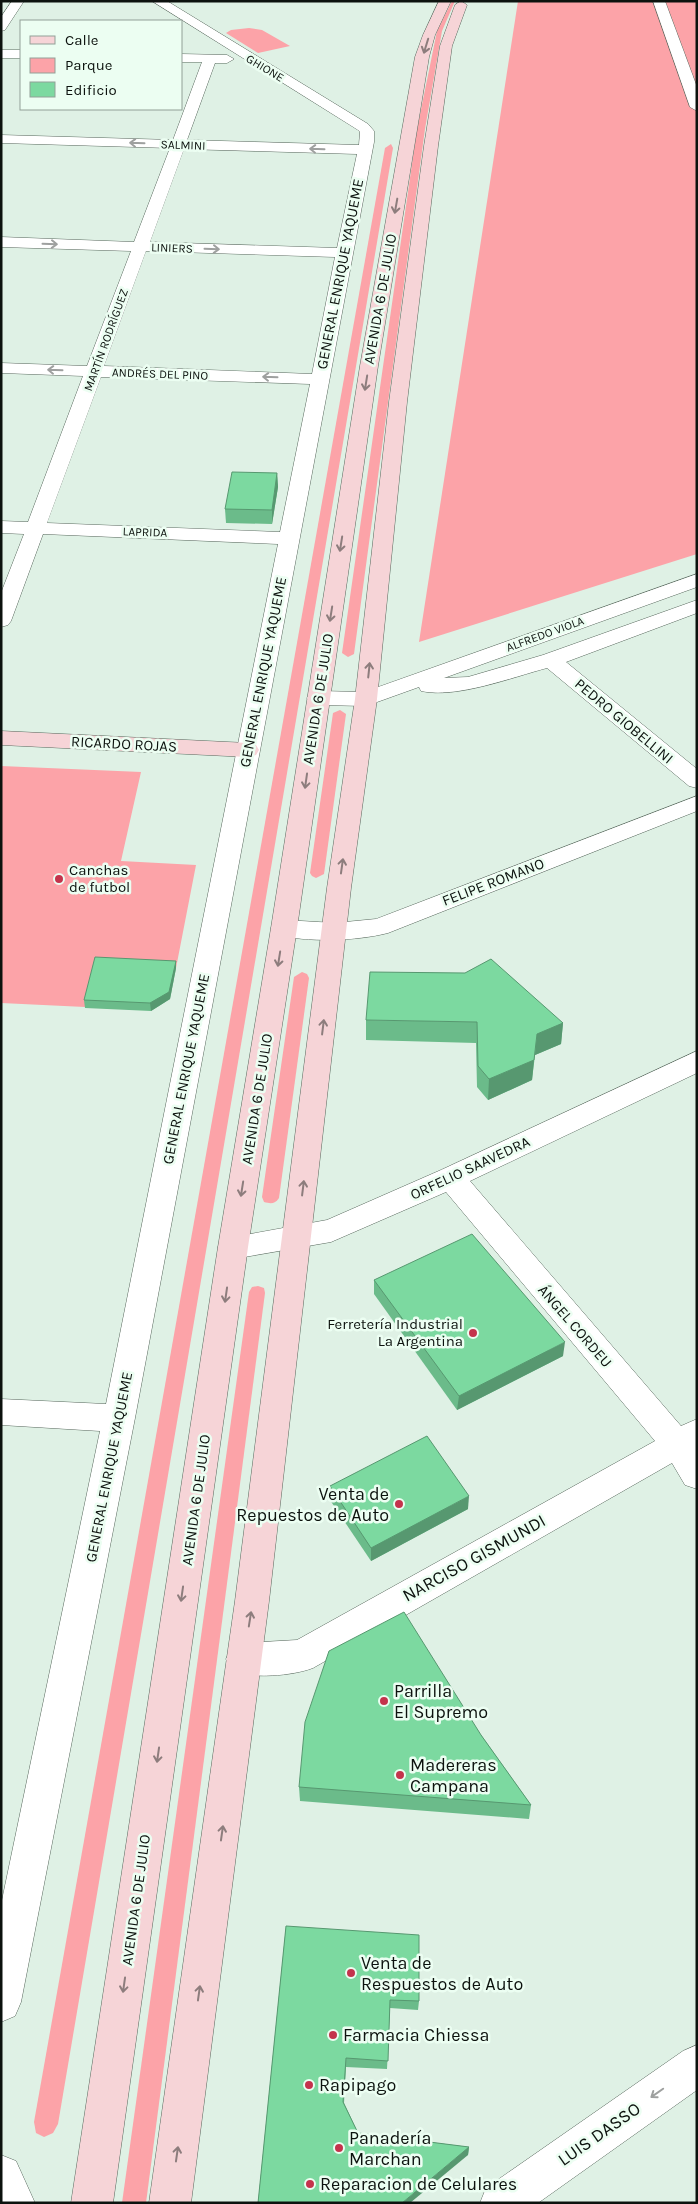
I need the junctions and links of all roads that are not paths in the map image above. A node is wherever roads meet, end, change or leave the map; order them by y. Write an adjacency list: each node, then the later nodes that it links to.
1 (18, 1): 6 (street)
2 (158, 1): 11 (street, GHIONE)
3 (445, 1): 30 (main road, AVENIDA 6 DE JULIO, one-way to 30)
4 (463, 1): 31 (main road, AVENIDA 6 DE JULIO, one-way to 4)
5 (659, 1): 12 (street)
6 (1, 27)
7 (1, 54): 8 (street)
8 (20, 54)
9 (182, 58): 10 (street)
10 (210, 59): 11 (street); 15 (street, MARTÍN RODRÍGUEZ)
11 (252, 60): 14 (street, GHIONE)
12 (697, 107)
13 (1, 139): 15 (street, SALMINI, one-way to 13)
14 (366, 143): 15 (street, SALMINI, one-way to 15); 18 (street, GENERAL ENRIQUE YAQUEME)
15 (178, 145): 17 (street, MARTÍN RODRÍGUEZ)
16 (1, 242): 17 (street, LINIERS, one-way to 17)
17 (140, 246): 18 (street, LINIERS, one-way to 18); 20 (street, MARTÍN RODRÍGUEZ)
18 (344, 253): 21 (street, GENERAL ENRIQUE YAQUEME)
19 (1, 368): 20 (street, ANDRÉS DEL PINO, one-way to 19)
20 (94, 371): 21 (street, ANDRÉS DEL PINO, one-way to 20); 23 (street, MARTÍN RODRÍGUEZ)
21 (319, 379): 24 (street, GENERAL ENRIQUE YAQUEME)
22 (1, 527): 23 (street, LAPRIDA)
23 (36, 528): 24 (street, LAPRIDA); 27 (street, MARTÍN RODRÍGUEZ)
24 (288, 538): 34 (street, GENERAL ENRIQUE YAQUEME)
25 (697, 580): 29 (street, ALFREDO VIOLA)
26 (697, 606): 28 (street, ALFREDO VIOLA)
27 (1, 621)
28 (551, 660): 29 (street, ALFREDO VIOLA); 35 (street, PEDRO GIOBELLINI)
29 (394, 689): 31 (street, ALFREDO VIOLA)
30 (318, 698): 31 (street, ALFREDO VIOLA); 37 (main road, AVENIDA 6 DE JULIO, one-way to 37)
31 (366, 699): 38 (main road, AVENIDA 6 DE JULIO, one-way to 31)
32 (1, 738): 34 (main road, RICARDO ROJAS)
33 (1, 742): 34 (main road, RICARDO ROJAS)
34 (247, 752): 44 (street, GENERAL ENRIQUE YAQUEME)
35 (697, 781)
36 (697, 803): 38 (street, FELIPE ROMANO)
37 (284, 928): 38 (street, FELIPE ROMANO); 42 (main road, AVENIDA 6 DE JULIO, one-way to 42)
38 (334, 931): 41 (main road, AVENIDA 6 DE JULIO, one-way to 38)
39 (697, 1061): 40 (street, ORFELIO SAAVEDRA)
40 (451, 1178): 41 (street, ORFELIO SAAVEDRA); 45 (street, ÁNGEL CORDEU)
41 (297, 1237): 42 (street, ORFELIO SAAVEDRA); 47 (main road, AVENIDA 6 DE JULIO, one-way to 41)
42 (233, 1246): 52 (main road, AVENIDA 6 DE JULIO, one-way to 52)
43 (1, 1412): 44 (street)
44 (118, 1418): 48 (street, GENERAL ENRIQUE YAQUEME)
45 (687, 1438): 46 (street, ÁNGEL CORDEU); 47 (street, NARCISO GISMUNDI)
46 (697, 1475)
47 (244, 1659): 53 (main road, AVENIDA 6 DE JULIO, one-way to 47)
48 (1, 2002)
49 (697, 2065): 54 (street, LUIS DASSO, one-way to 54)
50 (1, 2176): 51 (street)
51 (14, 2203)
52 (92, 2203)
53 (170, 2203)
54 (501, 2203)

